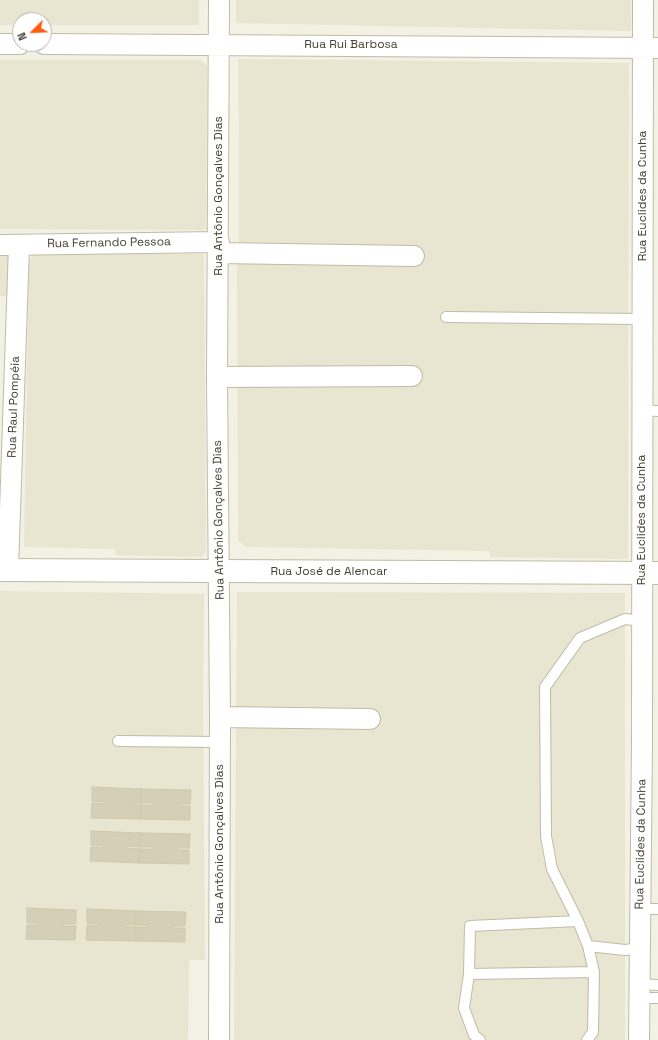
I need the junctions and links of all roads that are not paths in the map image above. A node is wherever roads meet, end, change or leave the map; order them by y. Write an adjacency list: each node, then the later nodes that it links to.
1 (219, 0): 6 (street, Rua Antônio Gonçalves Dias)
2 (643, 0): 7 (street, Rua Euclides da Cunha)
3 (0, 44): 4 (street)
4 (12, 44)
5 (52, 44): 6 (street, Rua Rui Barbosa)
6 (219, 44): 7 (street, Rua Rui Barbosa); 9 (street, Rua Antônio Gonçalves Dias)
7 (651, 48): 12 (street, Rua Euclides da Cunha)
8 (10, 245): 9 (street, Rua Fernando Pessoa); 16 (street, Rua Raul Pompéia)
9 (218, 247): 10 (street, Rua Fernando Pessoa); 14 (street, Rua Antônio Gonçalves Dias)
10 (414, 256)
11 (446, 317): 12 (lane)
12 (642, 320): 15 (street, Rua Euclides da Cunha)
13 (412, 376): 14 (street)
14 (217, 377): 17 (street, Rua Antônio Gonçalves Dias)
15 (650, 410): 18 (street, Rua Euclides da Cunha)
16 (4, 570): 17 (street, Rua José de Alencar)
17 (219, 571): 18 (street, Rua José de Alencar); 20 (street, Rua Antônio Gonçalves Dias)
18 (650, 573): 19 (street, Rua Euclides da Cunha)
19 (642, 621): 24 (street, Rua Euclides da Cunha); 27 (lane)
20 (220, 717): 21 (street); 23 (street, Rua Antônio Gonçalves Dias)
21 (370, 719)
22 (118, 741): 23 (lane)
23 (220, 742): 33 (street, Rua Antônio Gonçalves Dias)
24 (650, 743): 25 (street, Rua Euclides da Cunha)
25 (650, 823): 26 (street, Rua Euclides da Cunha)
26 (649, 909): 29 (street, Rua Euclides da Cunha)
27 (578, 922): 28 (lane); 31 (lane)
28 (588, 946): 29 (lane); 30 (lane)
29 (640, 948): 32 (street, Rua Euclides da Cunha)
30 (594, 972): 31 (lane); 35 (lane)
31 (469, 974): 34 (lane)
32 (649, 992): 36 (street, Rua Euclides da Cunha)
33 (219, 1040)
34 (480, 1040)
35 (587, 1040)
36 (639, 1040)

